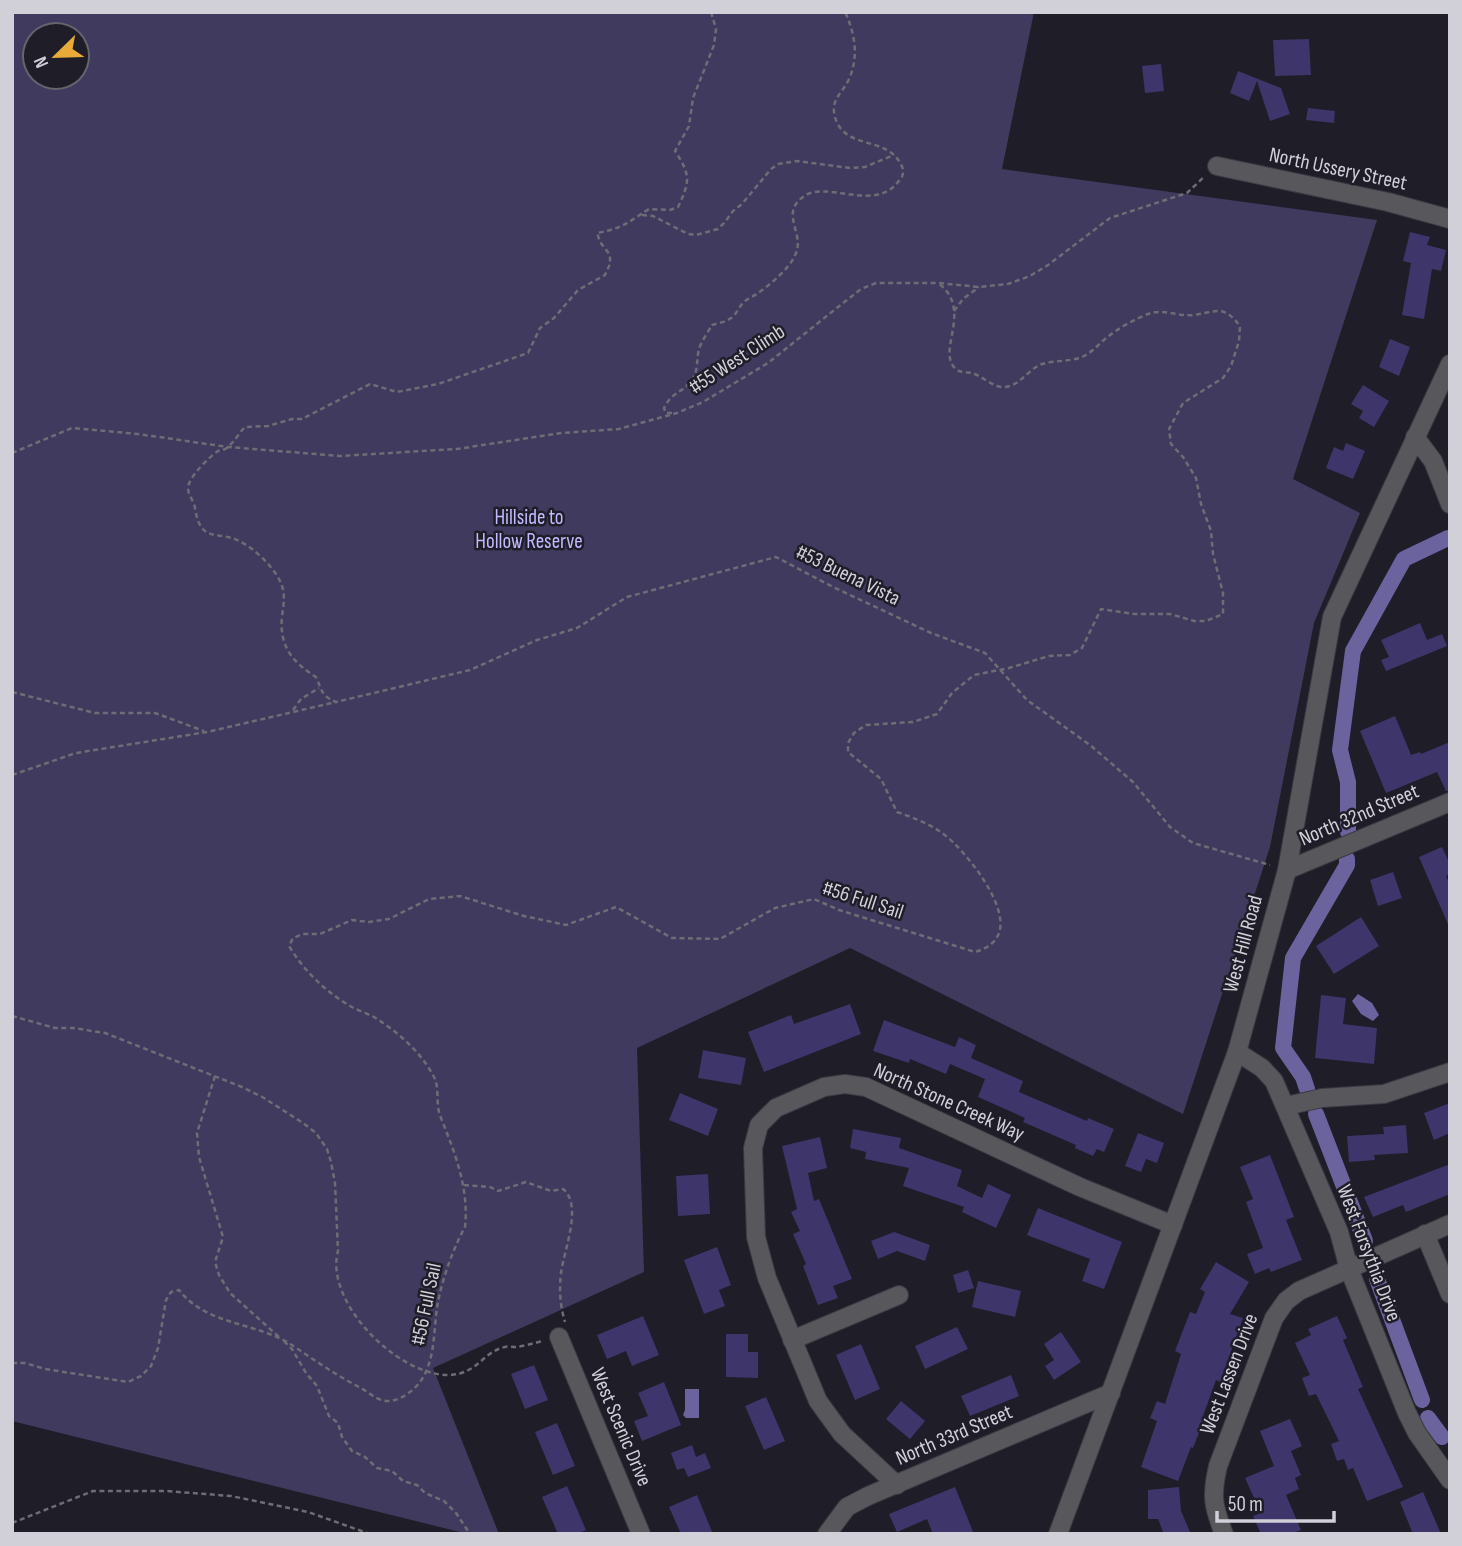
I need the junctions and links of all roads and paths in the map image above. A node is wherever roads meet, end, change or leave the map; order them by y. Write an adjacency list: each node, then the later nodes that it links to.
1 (711, 12): 5 (path)
2 (845, 12): 3 (path)
3 (894, 155): 5 (path); 11 (path)
4 (1217, 166): 6 (street, North Ussery Street); 8 (path, #55 West Climb)
5 (640, 215): 13 (path)
6 (1450, 219)
7 (938, 283): 8 (path, #55 West Climb); 9 (path); 11 (path, #55 West Climb)
8 (979, 286): 9 (path)
9 (954, 311): 16 (path, #56 Full Sail)
10 (1450, 364): 12 (street, West Hill Road)
11 (677, 413): 13 (path, #55 West Climb)
12 (1415, 437): 15 (street); 24 (street, West Hill Road)
13 (228, 447): 14 (path, #55 West Climb); 17 (path)
14 (12, 453)
15 (1450, 504)
16 (1000, 670): 19 (path, #53 Buena Vista); 24 (path, #53 Buena Vista); 30 (path, #56 Full Sail)
17 (319, 688): 19 (path); 20 (path)
18 (12, 692): 21 (path)
19 (336, 702): 20 (path, #53 Buena Vista)
20 (290, 712): 21 (path, #53 Buena Vista)
21 (207, 732): 22 (path, #53 Buena Vista)
22 (12, 775)
23 (1450, 802): 24 (street, North 32nd Street)
24 (1287, 870): 26 (street, West Hill Road)
25 (12, 1016): 28 (path)
26 (1237, 1052): 29 (street, West Forsythia Drive); 32 (street, West Hill Road)
27 (1450, 1072): 29 (street)
28 (215, 1076): 37 (path); 41 (path)
29 (1286, 1106): 34 (street, West Forsythia Drive)
30 (463, 1185): 38 (path); 41 (path, #56 Full Sail)
31 (1450, 1224): 33 (street)
32 (1173, 1225): 39 (street, North Stone Creek Way); 42 (street, West Hill Road)
33 (1425, 1234): 34 (street); 35 (street)
34 (1349, 1269): 43 (street, West Forsythia Drive); 51 (street, West Lassen Drive)
35 (1450, 1294)
36 (899, 1295): 39 (street)
37 (282, 1340): 40 (path, #56 Full Sail); 41 (path, #56 Full Sail); 47 (path)
38 (555, 1340): 41 (path); 48 (street, West Scenic Drive)
39 (792, 1340): 44 (street, North Stone Creek Way)
40 (12, 1363)
41 (426, 1370)
42 (1111, 1393): 44 (street, North 33rd Street); 50 (street, West Hill Road)
43 (1449, 1479)
44 (897, 1485): 49 (street, North 33rd Street)
45 (12, 1523): 46 (path)
46 (370, 1534)
47 (470, 1534)
48 (641, 1534)
49 (827, 1534)
50 (1058, 1534)
51 (1224, 1534)

